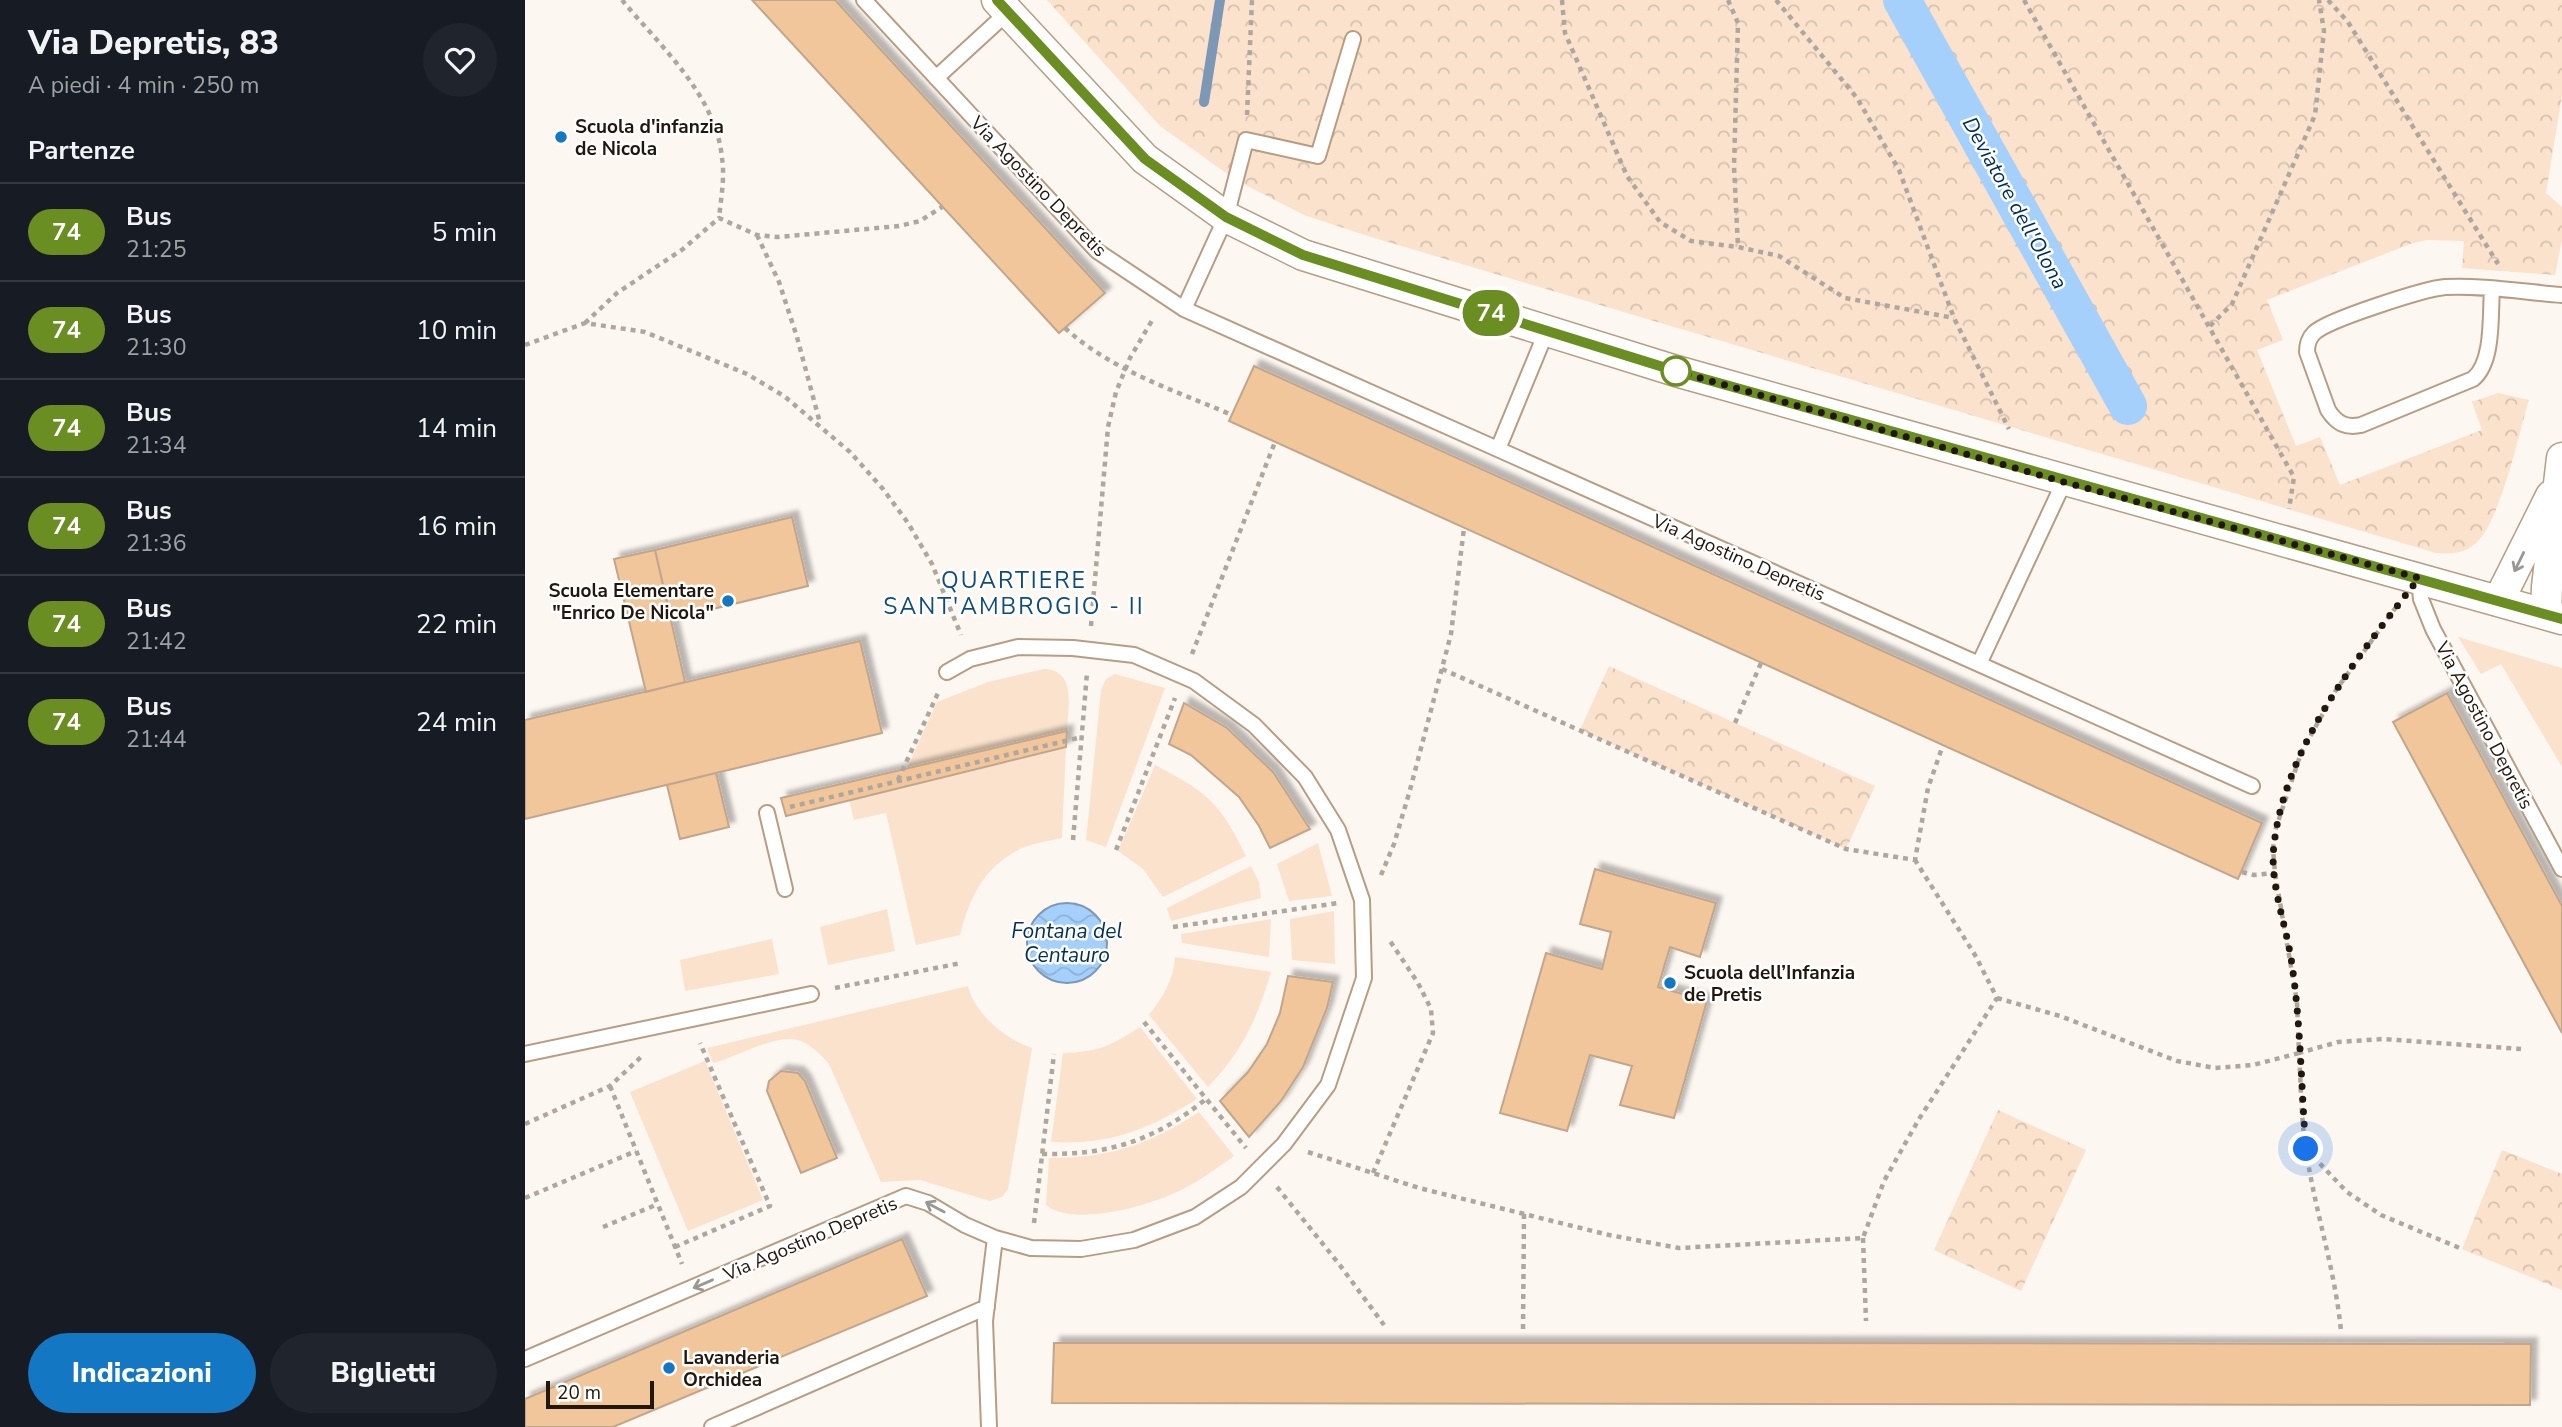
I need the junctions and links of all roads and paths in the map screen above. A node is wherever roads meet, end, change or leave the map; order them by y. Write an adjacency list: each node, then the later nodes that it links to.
1 (622, 0): 16 (path)
2 (864, 0): 12 (lane, Via Agostino Depretis)
3 (1252, 0): 13 (path)
4 (1562, 0): 18 (path)
5 (1728, 0): 18 (path)
6 (1776, 0): 24 (path)
7 (2024, 0): 26 (path)
8 (2319, 0): 26 (path)
9 (2328, 0): 20 (path)
10 (1002, 6): 12 (lane); 15 (street)
11 (1353, 39): 13 (lane)
12 (936, 78): 22 (lane, Via Agostino Depretis)
13 (1246, 140): 15 (lane)
14 (942, 207): 17 (path)
15 (1226, 217): 23 (lane); 28 (street)
16 (719, 218): 17 (path); 25 (path)
17 (757, 235): 32 (path)
18 (1738, 247): 24 (path)
19 (2492, 289): 19 (lane); 20 (lane)
20 (2514, 291): 21 (lane)
21 (2562, 295)
22 (1166, 297): 23 (lane, Via Agostino Depretis); 30 (path)
23 (1184, 309): 35 (lane, Via Agostino Depretis)
24 (1954, 318): 33 (path)
25 (585, 323): 29 (path); 32 (path)
26 (2210, 326): 38 (path)
27 (1065, 328): 30 (path)
28 (1547, 330): 35 (lane); 37 (street)
29 (525, 345)
30 (1125, 369): 31 (path); 43 (path)
31 (1232, 415)
32 (820, 424): 44 (path)
33 (2010, 431)
34 (1275, 442): 49 (path)
35 (1498, 449): 46 (lane, Via Agostino Depretis)
36 (2560, 469): 41 (street, one-way to 41); 42 (street)
37 (2064, 482): 40 (street); 46 (lane)
38 (2289, 513)
39 (1464, 527): 47 (path)
40 (2419, 578): 41 (street); 59 (lane, Via Agostino Depretis); 61 (path)
41 (2499, 600): 42 (street)
42 (2554, 616)
43 (1089, 650): 44 (lane, Via Agostino Depretis); 49 (lane, Via Agostino Depretis); 51 (path)
44 (970, 659): 48 (lane, Via Agostino Depretis)
45 (1761, 663): 50 (path)
46 (1979, 664): 54 (lane, Via Agostino Depretis)
47 (1442, 669): 58 (path); 63 (path)
48 (947, 672): 53 (path)
49 (1184, 676): 57 (path); 63 (lane, Via Agostino Depretis)
50 (1735, 723)
51 (1082, 737): 53 (path); 56 (path)
52 (1943, 745): 58 (path)
53 (898, 781): 55 (path)
54 (2252, 786)
55 (767, 813): 62 (lane)
56 (1073, 840)
57 (1116, 850)
58 (1915, 860): 67 (path)
59 (2562, 869)
60 (2242, 872): 61 (path)
61 (2275, 873): 70 (path)
62 (785, 890)
63 (1362, 900): 64 (path); 77 (lane, Via Agostino Depretis); 81 (path)
64 (1173, 927)
65 (961, 963): 66 (path)
66 (811, 993): 71 (lane)
67 (1997, 998): 70 (path); 87 (path)
68 (699, 1039): 88 (path)
69 (2522, 1049): 70 (path)
70 (2299, 1053): 78 (path)
71 (525, 1054)
72 (1054, 1054): 80 (path)
73 (643, 1056): 74 (path)
74 (610, 1086): 76 (path); 79 (path)
75 (1206, 1099): 80 (path)
76 (525, 1124)
77 (1284, 1144): 81 (path); 89 (lane, Via Agostino Depretis)
78 (2306, 1149): 90 (path); 95 (path)
79 (636, 1151): 82 (path); 83 (path)
80 (1042, 1154): 89 (path)
81 (1373, 1173): 84 (path)
82 (525, 1198)
83 (658, 1204): 85 (path); 88 (path)
84 (1524, 1214): 87 (path); 94 (path)
85 (603, 1227)
86 (995, 1238): 89 (lane, Via Agostino Depretis); 91 (lane, Via Agostino Depretis, one-way to 91); 92 (lane)
87 (1863, 1238): 93 (path)
88 (675, 1247): 91 (path)
89 (1031, 1248)
90 (2462, 1250)
91 (692, 1288): 96 (lane, Via Agostino Depretis)
92 (987, 1307): 97 (lane); 98 (lane)
93 (1866, 1321)
94 (1523, 1329)
95 (2341, 1331)
96 (525, 1359)
97 (712, 1427)
98 (989, 1427)

